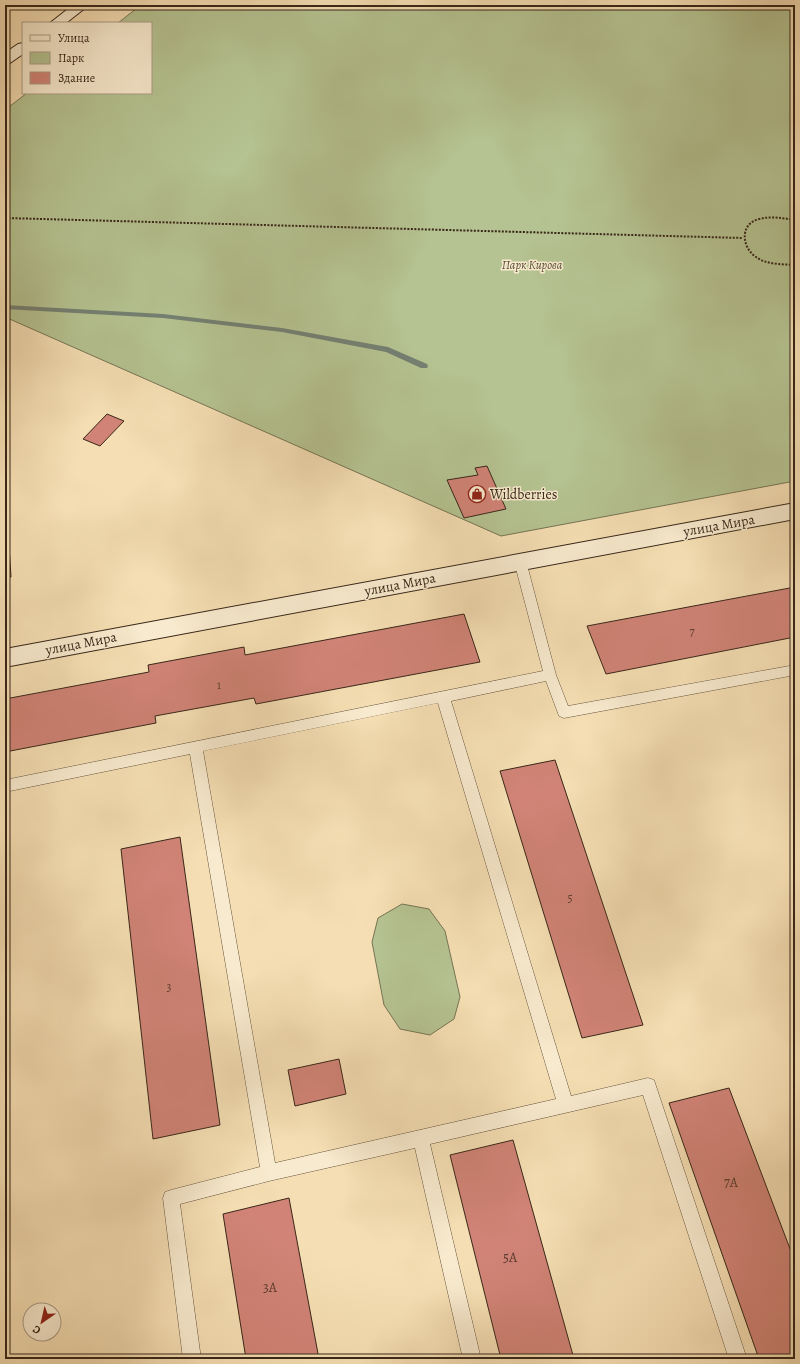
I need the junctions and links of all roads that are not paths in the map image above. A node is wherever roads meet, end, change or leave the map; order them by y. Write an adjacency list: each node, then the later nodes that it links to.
1 (82, 5): 2 (street)
2 (58, 22)
3 (22, 48): 4 (street)
4 (5, 60)
5 (795, 511): 6 (street, улица Мира)
6 (520, 561): 7 (street, улица Мира); 9 (lane)
7 (5, 658)
8 (795, 670): 9 (lane)
9 (550, 675): 10 (lane)
10 (442, 697): 11 (lane); 13 (lane)
11 (196, 748): 12 (lane); 15 (lane)
12 (5, 786)
13 (566, 1105): 14 (lane); 18 (lane)
14 (421, 1138): 15 (lane); 17 (lane)
15 (270, 1173): 16 (lane)
16 (192, 1359)
17 (472, 1359)
18 (738, 1359)

